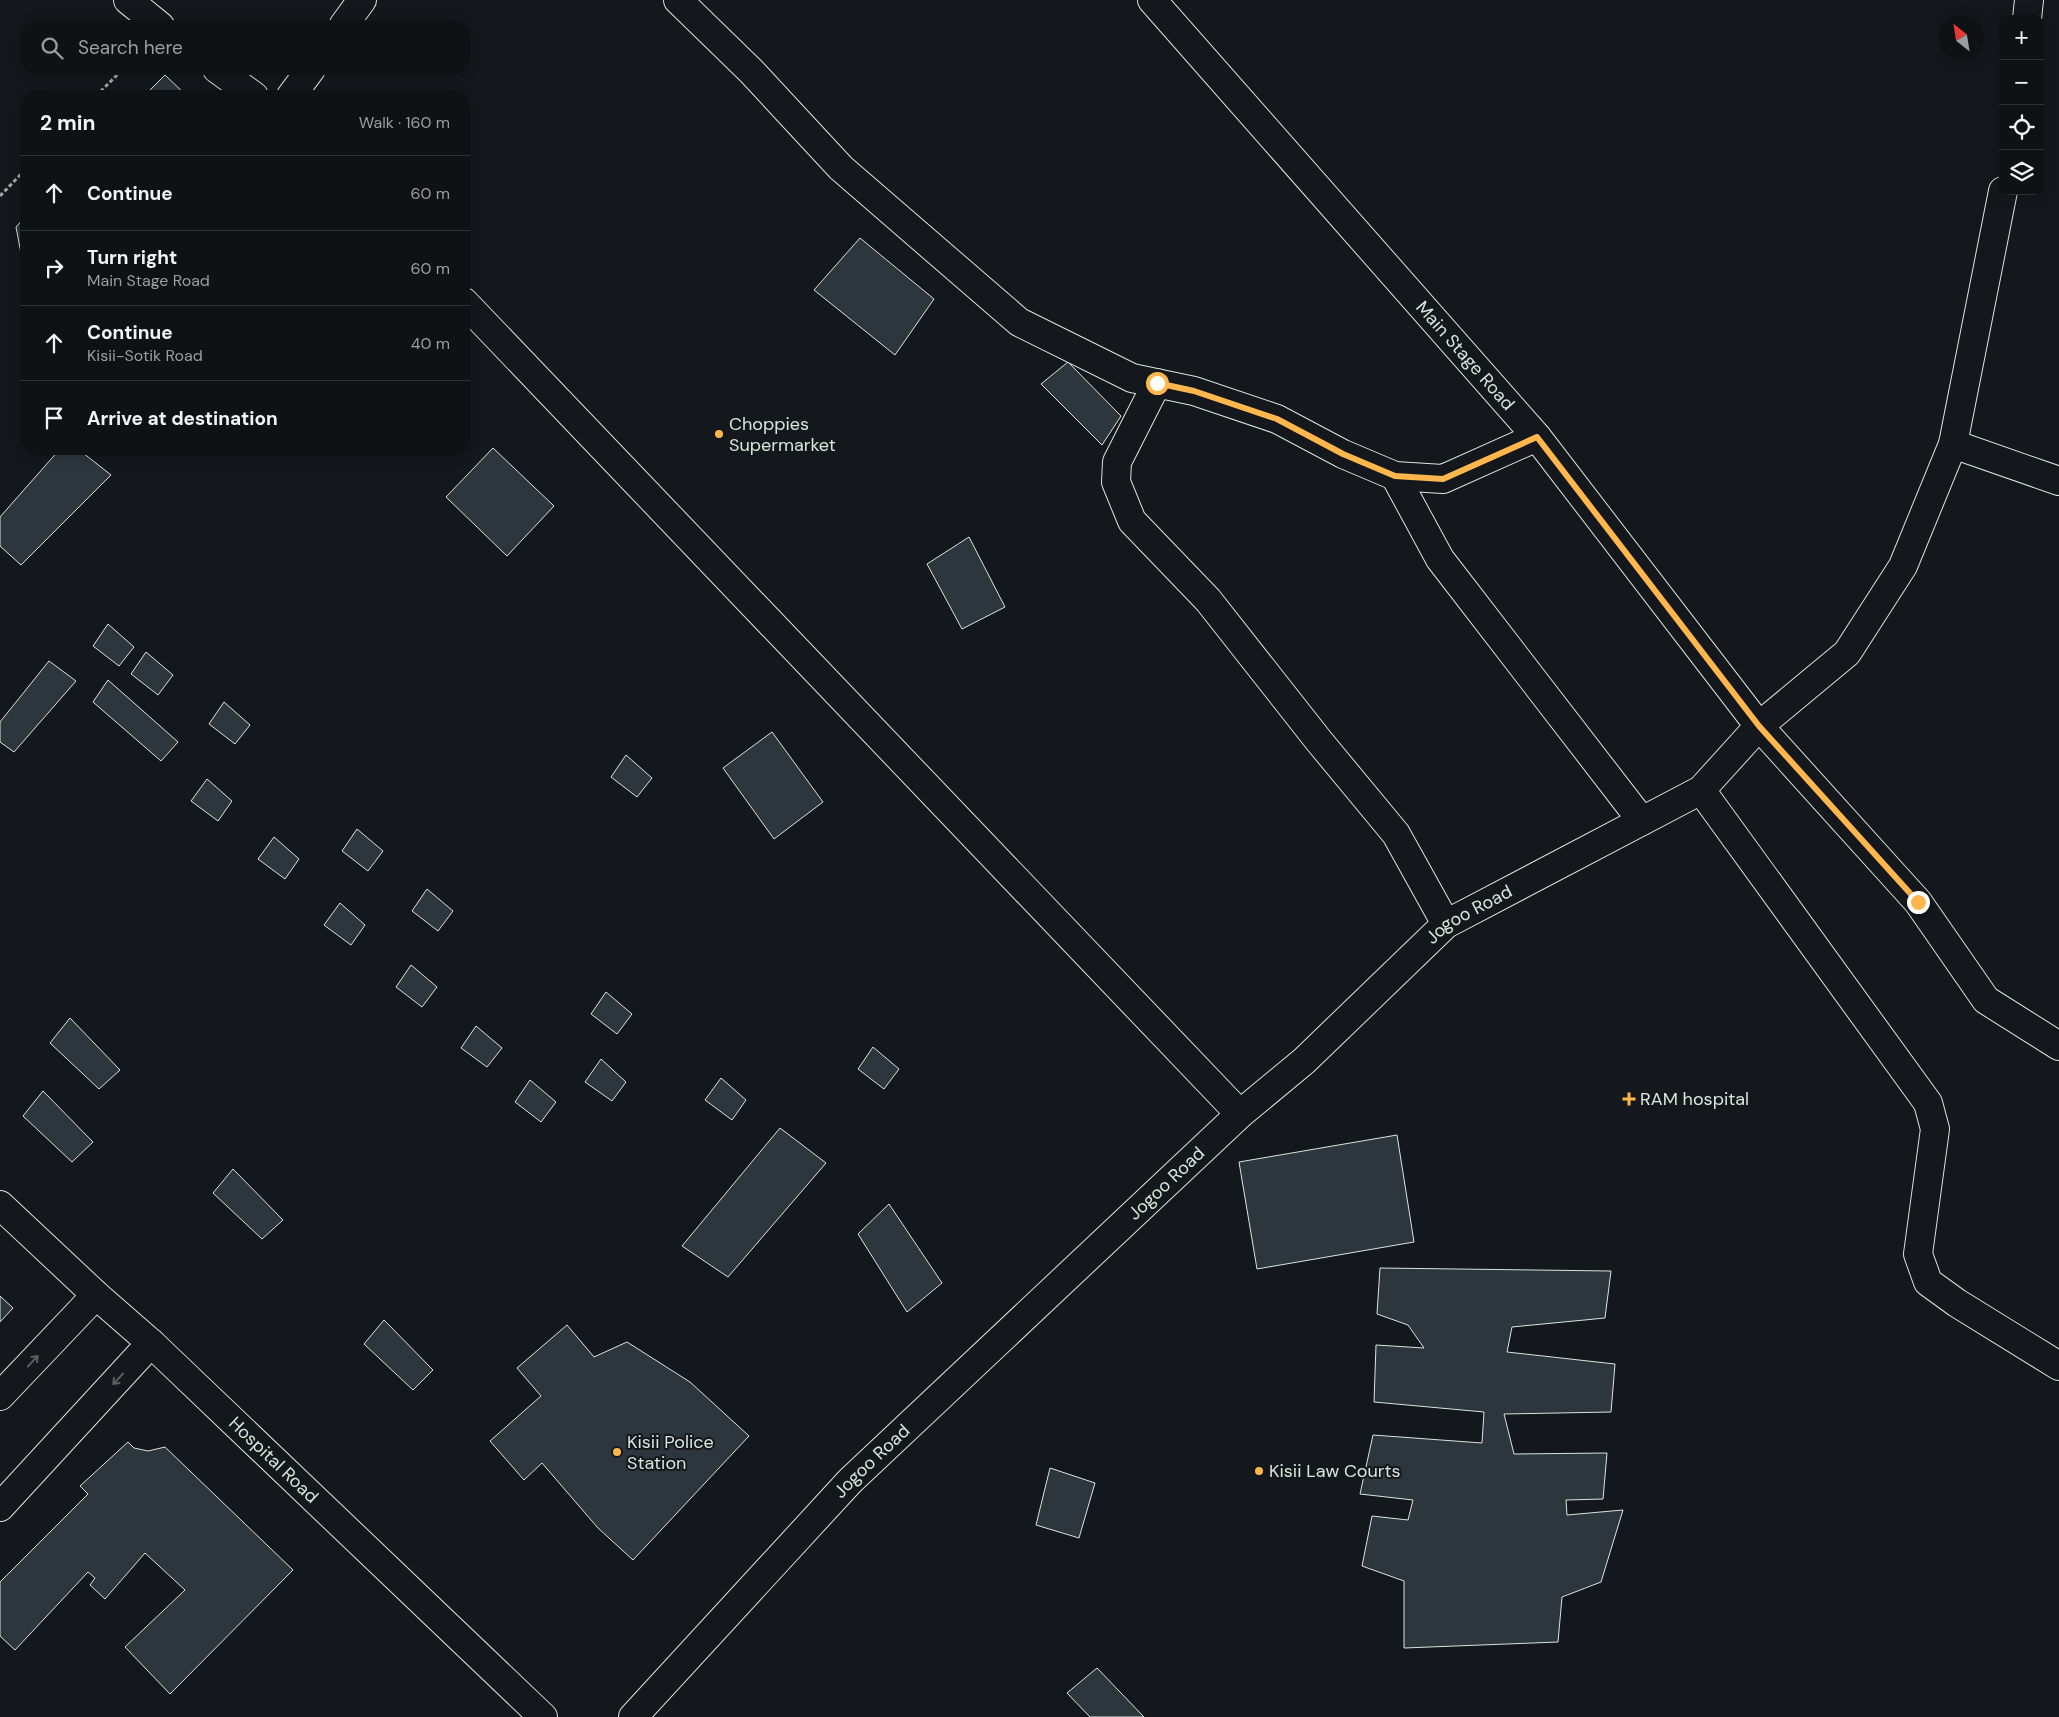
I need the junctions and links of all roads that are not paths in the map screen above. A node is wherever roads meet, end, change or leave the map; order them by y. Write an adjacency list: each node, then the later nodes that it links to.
1 (128, 0): 7 (street)
2 (362, 0): 8 (street)
3 (678, 0): 15 (street)
4 (1152, 0): 16 (street, Main Stage Road)
5 (2029, 0): 6 (street)
6 (2027, 15)
7 (153, 20)
8 (347, 20)
9 (225, 75): 11 (street)
10 (307, 75): 12 (street)
11 (246, 90)
12 (295, 90)
13 (2002, 195): 17 (street, Jogoo Road)
14 (470, 308): 25 (street)
15 (1157, 383): 18 (street); 23 (street)
16 (1537, 437): 18 (street); 20 (street, Main Stage Road)
17 (1953, 444): 19 (street); 20 (street, Jogoo Road)
18 (1395, 476): 22 (street)
19 (2059, 481)
20 (1759, 726): 21 (street, Jogoo Road); 24 (street, Main Stage Road)
21 (1701, 790): 22 (street, Jogoo Road); 29 (street)
22 (1642, 821): 23 (street, Jogoo Road)
23 (1446, 924): 25 (street, Jogoo Road)
24 (2059, 1046)
25 (1240, 1114): 33 (street, Jogoo Road)
26 (0, 1205): 27 (street, Hospital Road)
27 (96, 1295): 28 (street, Hospital Road); 30 (street, one-way to 27)
28 (151, 1343): 31 (street, one-way to 31); 32 (street, Hospital Road)
29 (2059, 1366)
30 (0, 1396)
31 (0, 1507)
32 (543, 1717)
33 (633, 1717)

